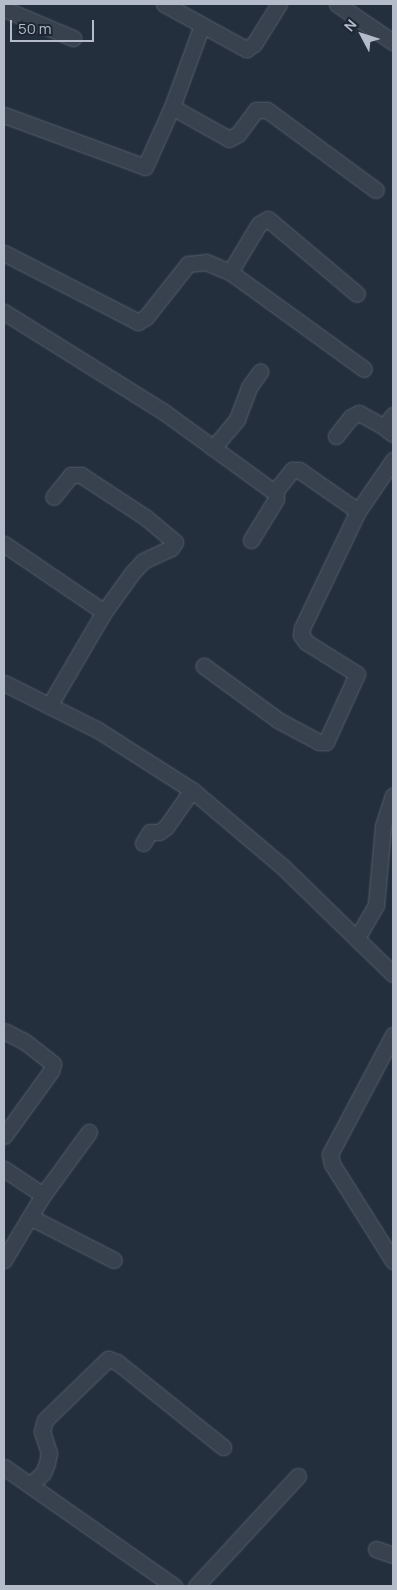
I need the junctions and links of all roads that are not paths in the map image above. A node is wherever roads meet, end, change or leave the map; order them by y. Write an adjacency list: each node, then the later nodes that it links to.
1 (164, 4): 5 (street)
2 (279, 4): 5 (street)
3 (337, 4): 7 (street)
4 (4, 9): 6 (street)
5 (202, 25): 8 (street)
6 (73, 38)
7 (393, 42)
8 (172, 107): 9 (street); 10 (street)
9 (4, 115)
10 (376, 190)
11 (4, 253): 12 (street)
12 (230, 272): 13 (street); 15 (street)
13 (357, 294)
14 (4, 312): 19 (street)
15 (364, 368)
16 (260, 372): 19 (street)
17 (390, 425): 18 (street)
18 (336, 436)
19 (213, 448): 21 (street)
20 (393, 460): 23 (street)
21 (276, 490): 23 (street); 24 (street)
22 (53, 497): 26 (street)
23 (358, 511): 27 (street)
24 (251, 540)
25 (4, 544): 26 (street)
26 (104, 612): 29 (street)
27 (204, 666)
28 (4, 683): 29 (street)
29 (49, 706): 30 (street)
30 (192, 790): 33 (street); 34 (street)
31 (393, 796): 32 (street)
32 (388, 827): 34 (street)
33 (143, 843)
34 (357, 938): 35 (street)
35 (393, 974)
36 (4, 1031): 39 (street)
37 (393, 1035): 45 (street)
38 (89, 1132): 41 (street)
39 (4, 1136)
40 (4, 1170): 41 (street)
41 (43, 1195): 42 (street)
42 (30, 1217): 43 (street); 44 (street)
43 (4, 1260)
44 (114, 1260)
45 (393, 1261)
46 (223, 1447): 49 (street)
47 (4, 1467): 49 (street)
48 (298, 1476): 53 (street)
49 (30, 1485): 52 (street)
50 (376, 1549): 51 (street)
51 (393, 1555)
52 (174, 1586)
53 (196, 1586)

